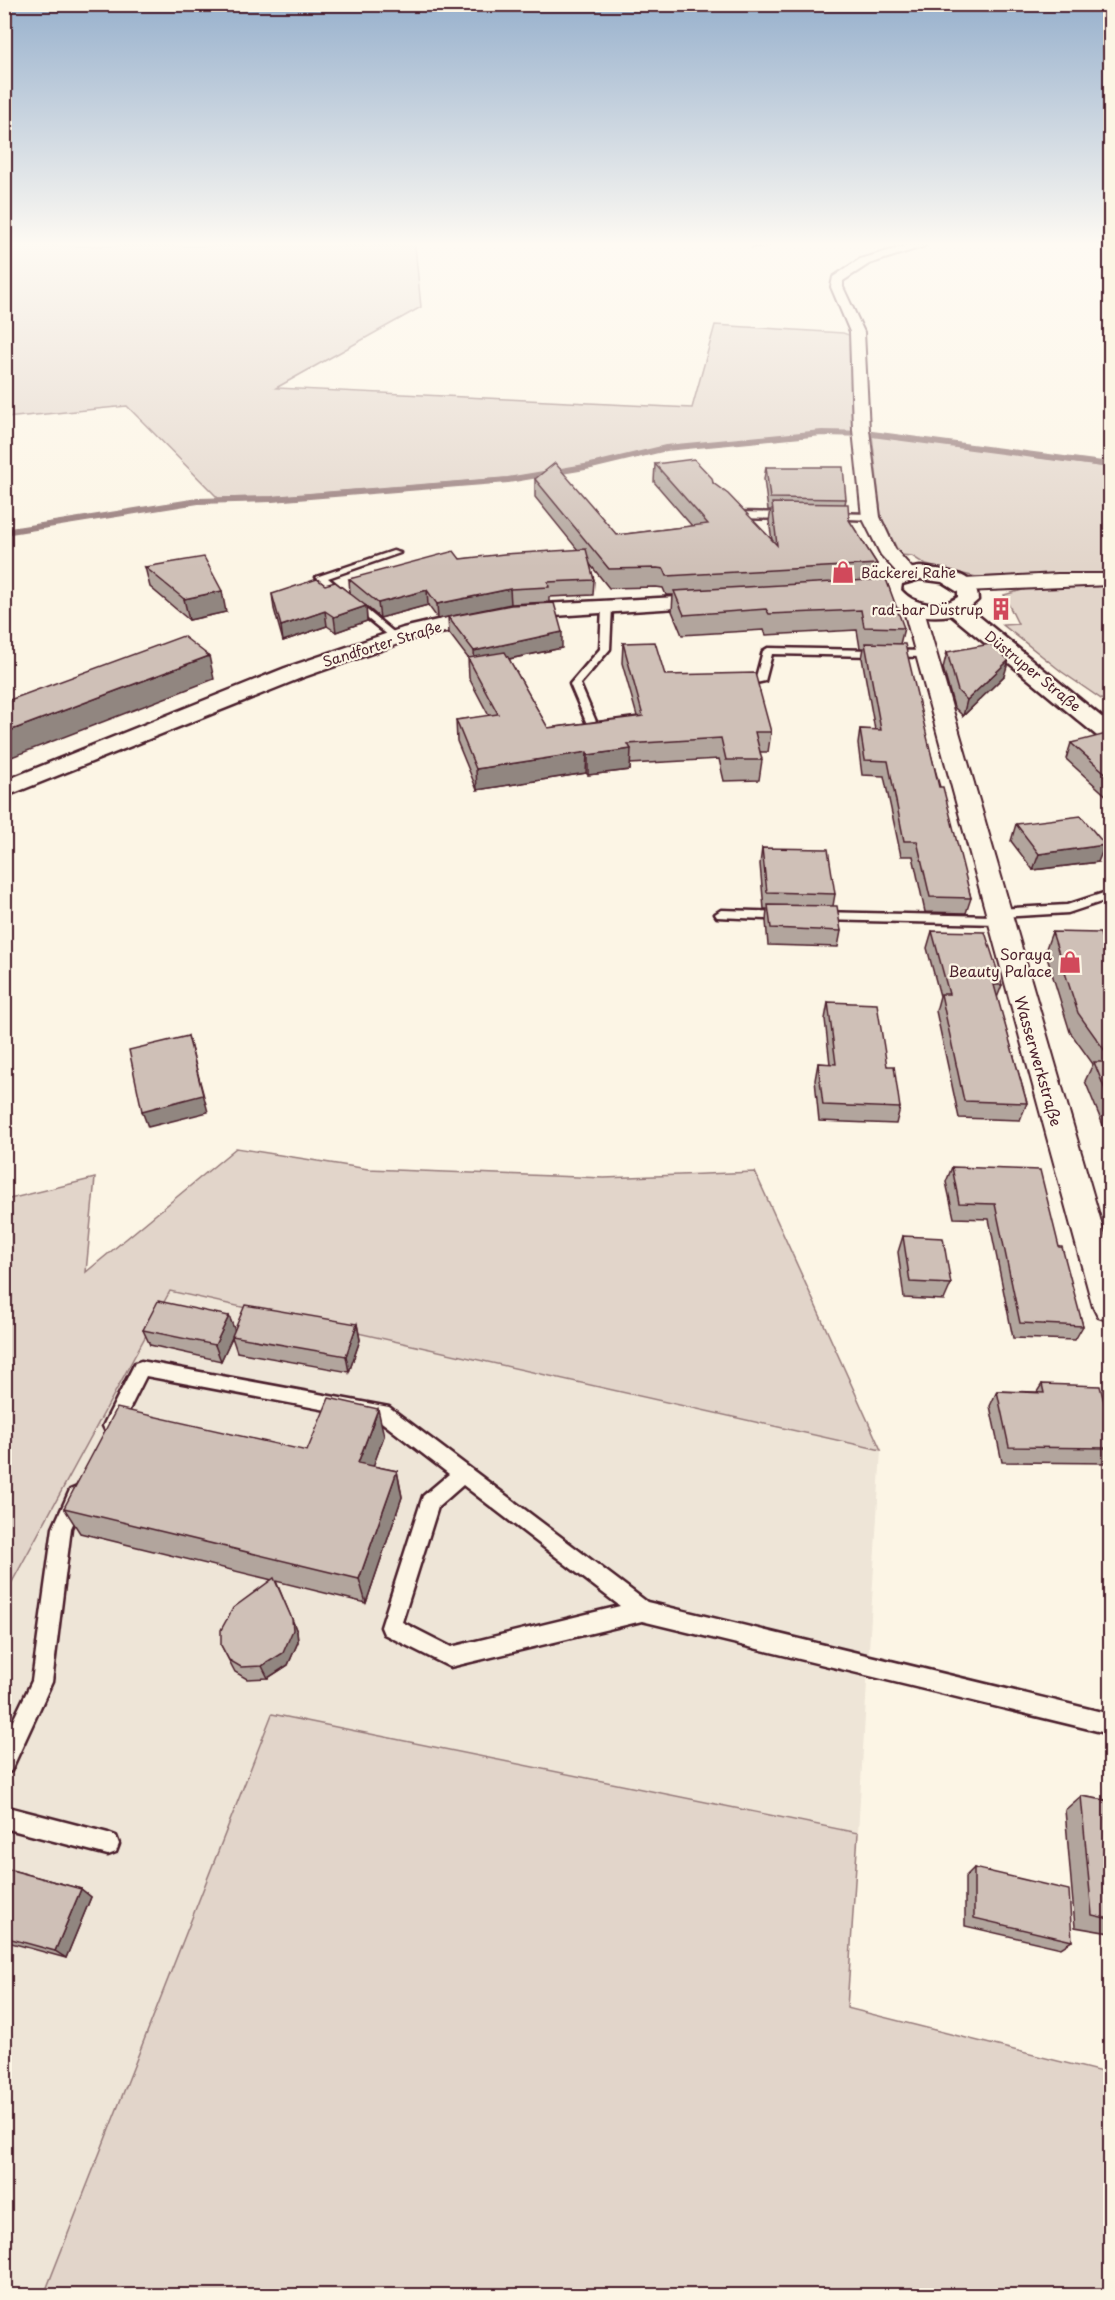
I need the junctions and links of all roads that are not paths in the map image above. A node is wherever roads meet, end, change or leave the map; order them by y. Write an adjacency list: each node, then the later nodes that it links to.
1 (860, 353): 5 (street)
2 (723, 503): 3 (lane)
3 (804, 516)
4 (815, 516): 5 (lane)
5 (870, 517): 7 (street)
6 (396, 553): 14 (lane)
7 (908, 574): 9 (street); 12 (street)
8 (1110, 580): 9 (street)
9 (964, 585): 13 (street)
10 (738, 600): 11 (street, Sandforter Straße)
11 (607, 607): 14 (street, Sandforter Straße); 17 (lane)
12 (913, 607): 13 (street); 15 (street, Wasserwerkstraße)
13 (956, 608): 18 (street, Düstruper Straße)
14 (394, 637): 19 (street, Sandforter Straße)
15 (925, 654): 16 (lane); 22 (street, Wasserwerkstraße)
16 (760, 681)
17 (592, 724)
18 (1110, 735)
19 (4, 790)
20 (1110, 896): 22 (lane)
21 (721, 914): 22 (lane)
22 (998, 916): 23 (street, Wasserwerkstraße)
23 (1110, 1307)
24 (104, 1443): 26 (lane)
25 (88, 1474): 29 (lane)
26 (462, 1474): 27 (lane); 27 (lane)
27 (642, 1611): 28 (lane)
28 (1110, 1724)
29 (4, 1764)
30 (4, 1817): 31 (lane)
31 (108, 1844)

